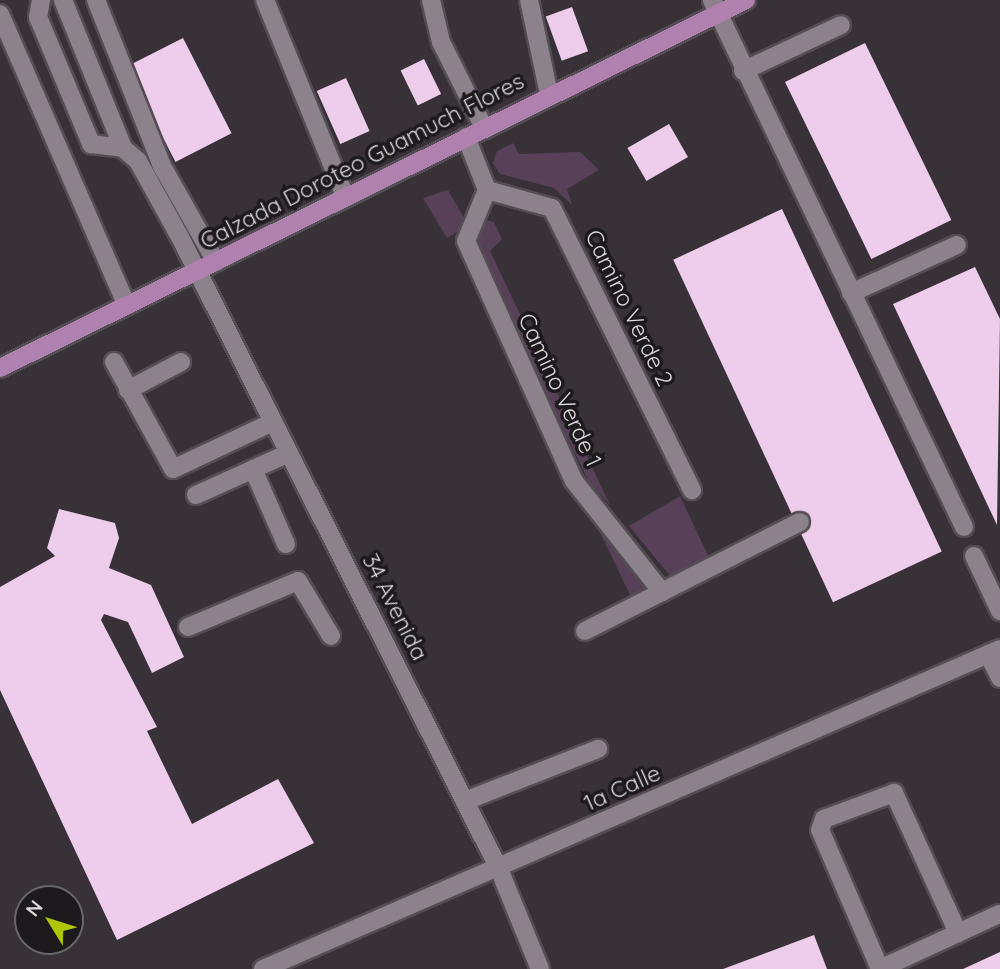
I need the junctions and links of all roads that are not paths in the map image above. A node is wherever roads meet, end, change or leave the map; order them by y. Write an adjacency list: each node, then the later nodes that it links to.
1 (41, 0): 15 (street)
2 (63, 0): 15 (street, 34 Avenida)
3 (96, 0): 19 (street)
4 (264, 0): 17 (street)
5 (431, 0): 13 (street)
6 (529, 0): 12 (street)
7 (746, 0): 8 (main road, Calzada Doroteo Guamuch Flores)
8 (714, 7): 11 (street); 12 (main road, Calzada Doroteo Guamuch Flores)
9 (0, 14): 22 (street)
10 (841, 25): 11 (street)
11 (743, 71): 21 (street)
12 (549, 94): 13 (main road, Calzada Doroteo Guamuch Flores)
13 (484, 128): 14 (main road, Calzada Doroteo Guamuch Flores)
14 (466, 137): 16 (street); 17 (main road, Calzada Doroteo Guamuch Flores)
15 (123, 148): 20 (street, 34 Avenida)
16 (487, 190): 30 (street, Camino Verde 2); 36 (street, Camino Verde 1)
17 (345, 196): 19 (main road, Calzada Doroteo Guamuch Flores)
18 (957, 245): 21 (street)
19 (216, 262): 20 (main road, Calzada Doroteo Guamuch Flores)
20 (198, 271): 22 (main road, Calzada Doroteo Guamuch Flores); 27 (street, 34 Avenida)
21 (850, 293): 33 (street)
22 (127, 306): 25 (main road, Calzada Doroteo Guamuch Flores)
23 (114, 362): 26 (street)
24 (181, 362): 26 (street)
25 (0, 368)
26 (128, 390): 27 (street)
27 (273, 422): 28 (street, 34 Avenida)
28 (289, 453): 29 (street); 44 (street, 34 Avenida)
29 (253, 469): 31 (street); 34 (street)
30 (692, 490)
31 (196, 495)
32 (800, 522): 36 (street)
33 (964, 527)
34 (286, 544)
35 (974, 556): 37 (street)
36 (662, 592): 39 (street)
37 (1000, 611)
38 (188, 627): 40 (street)
39 (585, 631)
40 (331, 636)
41 (994, 651): 42 (street); 45 (street, 1a Calle)
42 (1000, 678)
43 (598, 749): 44 (street)
44 (465, 801): 45 (street, 34 Avenida)
45 (499, 869): 48 (street, 1a Calle); 49 (street, 34 Avenida)
46 (999, 914): 47 (street)
47 (958, 933): 50 (street); 50 (street)
48 (263, 969)
49 (540, 969)
50 (880, 969)

